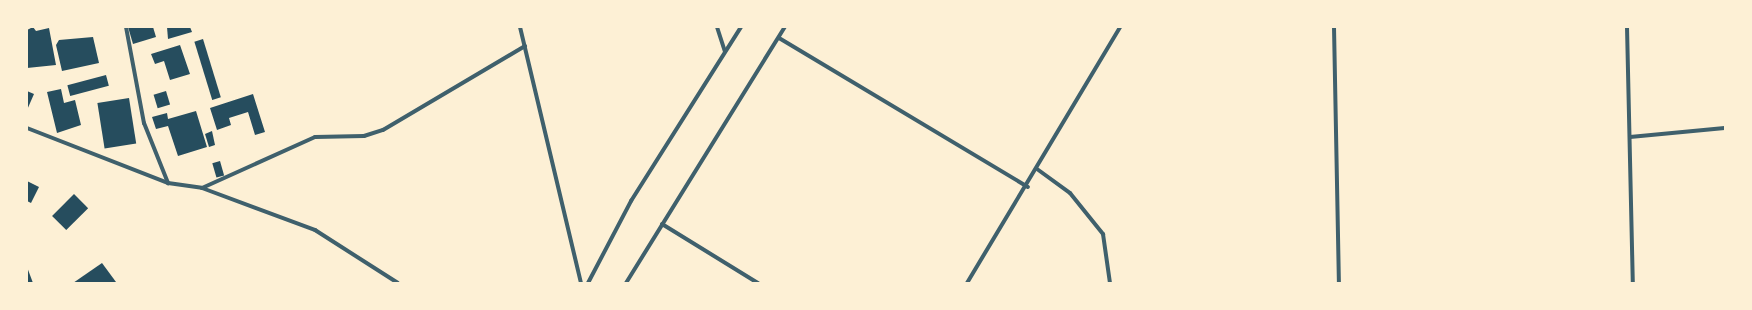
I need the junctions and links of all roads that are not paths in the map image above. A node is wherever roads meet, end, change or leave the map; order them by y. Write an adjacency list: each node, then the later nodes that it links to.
1 (126, 27): 16 (street)
2 (520, 27): 10 (street)
3 (717, 27): 11 (street)
4 (741, 27): 11 (street)
5 (785, 27): 9 (street)
6 (1120, 27): 15 (street)
7 (1334, 27): 27 (street)
8 (1627, 27): 14 (street)
9 (779, 38): 17 (street); 19 (street)
10 (525, 46): 18 (street); 21 (street)
11 (725, 51): 22 (street)
12 (27, 128): 16 (street)
13 (1725, 128): 14 (street)
14 (1630, 137): 28 (street)
15 (1037, 169): 17 (street); 26 (street)
16 (168, 183): 18 (street)
17 (1028, 187): 25 (street)
18 (202, 188): 20 (street)
19 (662, 224): 23 (street); 24 (street)
20 (398, 283)
21 (581, 283)
22 (588, 283)
23 (626, 283)
24 (758, 283)
25 (967, 283)
26 (1110, 283)
27 (1339, 283)
28 (1633, 283)

